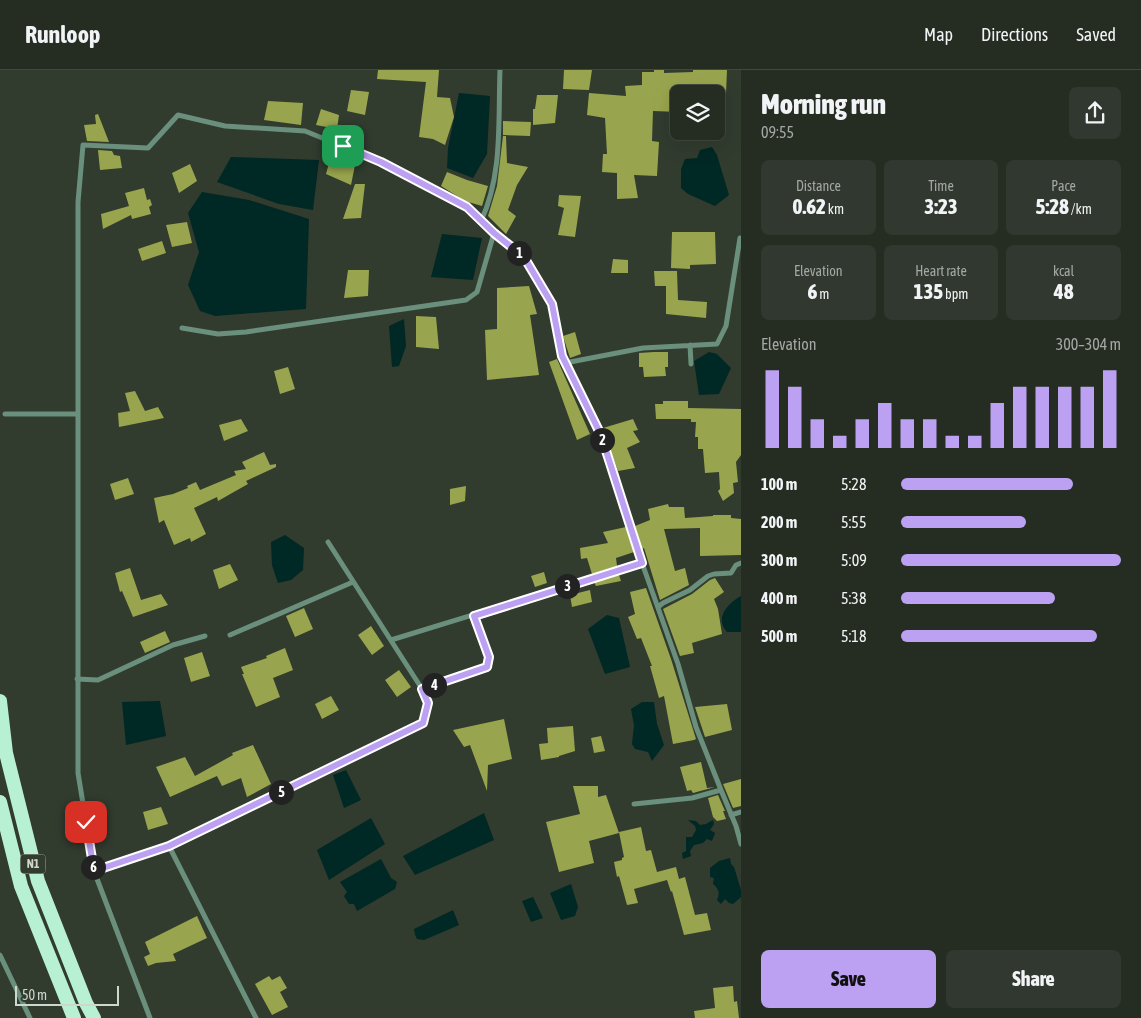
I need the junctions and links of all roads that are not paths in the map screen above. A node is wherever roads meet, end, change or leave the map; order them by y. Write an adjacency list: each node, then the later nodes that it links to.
1 (500, 70): 2 (street)
2 (481, 221): 3 (street); 10 (street)
3 (494, 233): 5 (street); 7 (street)
4 (740, 238): 6 (street)
5 (182, 328)
6 (690, 345): 7 (street); 8 (street)
7 (565, 363): 12 (street)
8 (691, 364)
9 (6, 414): 10 (street)
10 (78, 414): 20 (street)
11 (328, 542): 14 (street)
12 (642, 563): 15 (street); 16 (street)
13 (741, 564): 15 (street)
14 (354, 582): 17 (street); 19 (street)
15 (658, 607): 23 (street)
16 (474, 616): 19 (street); 21 (street)
17 (230, 635)
18 (205, 636): 20 (street)
19 (391, 640): 21 (street)
20 (77, 679): 30 (street)
21 (422, 689): 29 (street)
22 (0, 701): 34 (highway, N1)
23 (721, 790): 25 (street); 27 (street)
24 (0, 802): 33 (highway, N1)
25 (634, 804)
26 (741, 812): 27 (street)
27 (730, 815): 28 (street)
28 (741, 844)
29 (169, 846): 30 (street); 36 (street)
30 (94, 871): 35 (street)
31 (0, 955): 32 (street)
32 (30, 1018)
33 (74, 1018)
34 (94, 1018)
35 (150, 1018)
36 (256, 1018)

